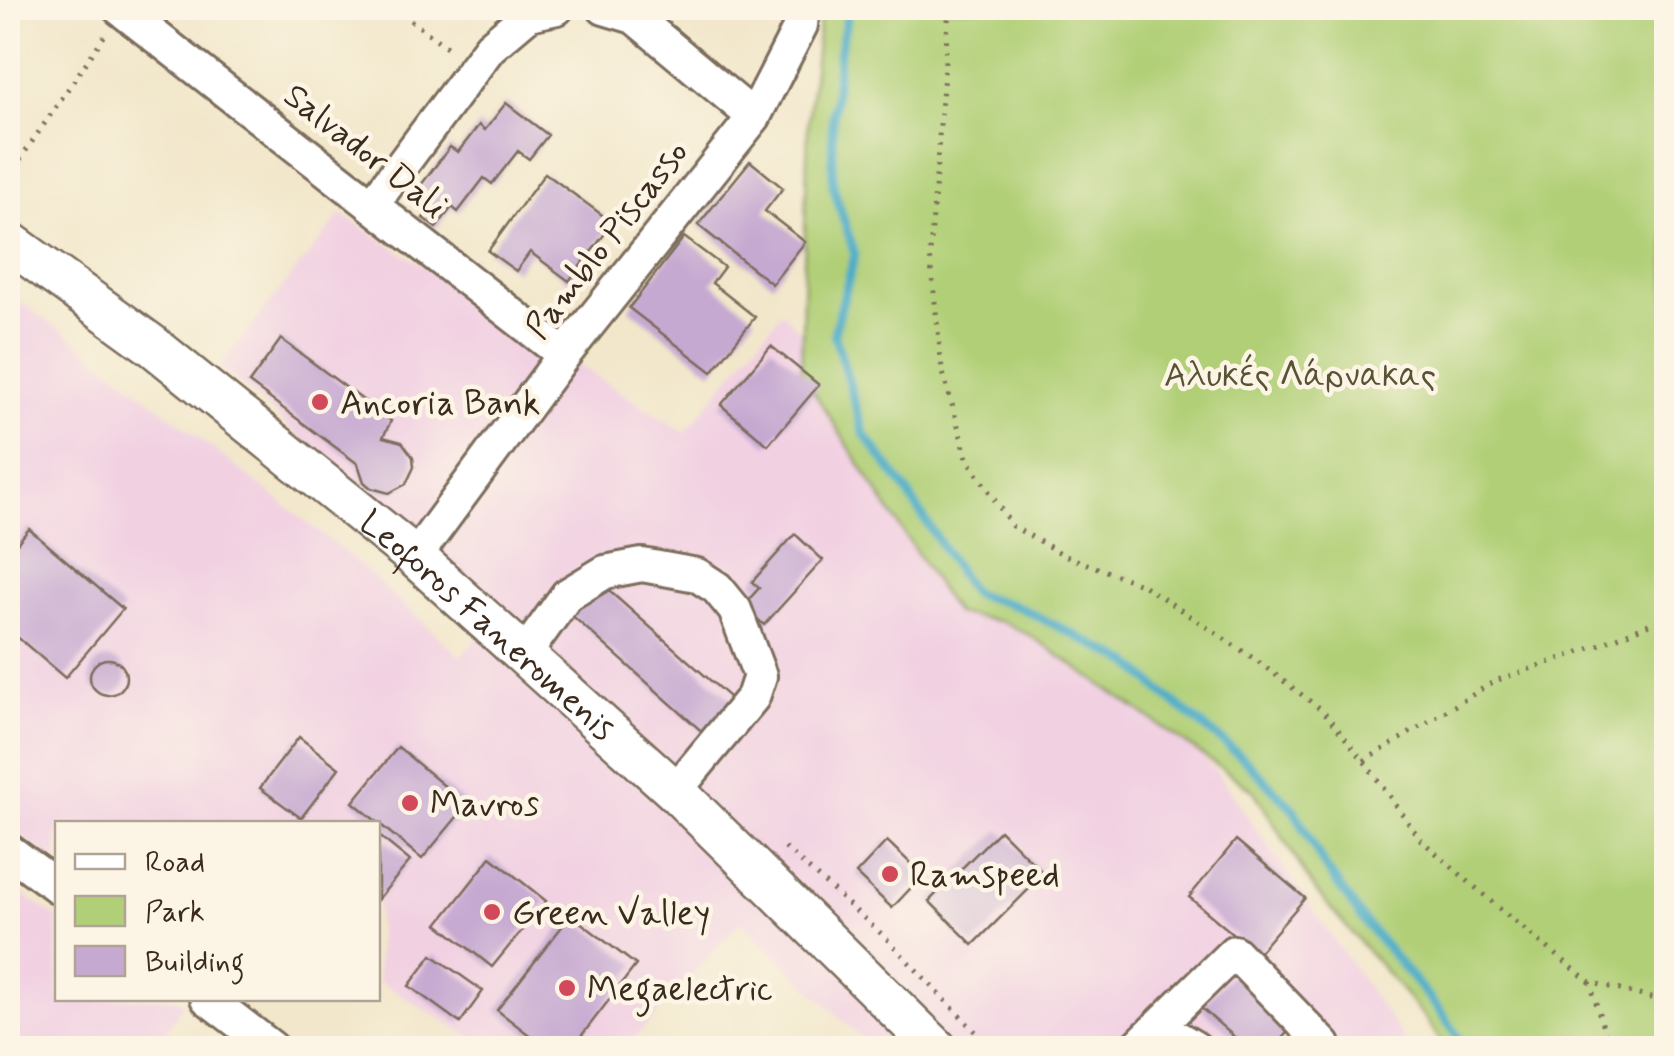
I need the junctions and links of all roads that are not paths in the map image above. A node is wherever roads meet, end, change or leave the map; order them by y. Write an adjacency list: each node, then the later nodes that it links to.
1 (557, 8): 6 (street)
2 (604, 8): 5 (street)
3 (803, 8): 5 (street, Pamblo Piscasso)
4 (120, 9): 6 (street, Salvador Dali)
5 (754, 117): 8 (street, Pamblo Piscasso)
6 (372, 206): 8 (street, Salvador Dali)
7 (8, 241): 9 (main road, Leoforos Faneromenis)
8 (564, 355): 9 (street, Pamblo Piscasso)
9 (415, 557): 10 (main road, Leoforos Faneromenis)
10 (524, 655): 11 (main road, Leoforos Faneromenis); 11 (street)
11 (675, 792): 17 (main road, Leoforos Faneromenis)
12 (8, 850): 13 (street)
13 (55, 885)
14 (211, 1001): 16 (street)
15 (1147, 1038): 18 (street); 19 (street)
16 (272, 1048)
17 (936, 1048)
18 (1195, 1048)
19 (1320, 1048)

